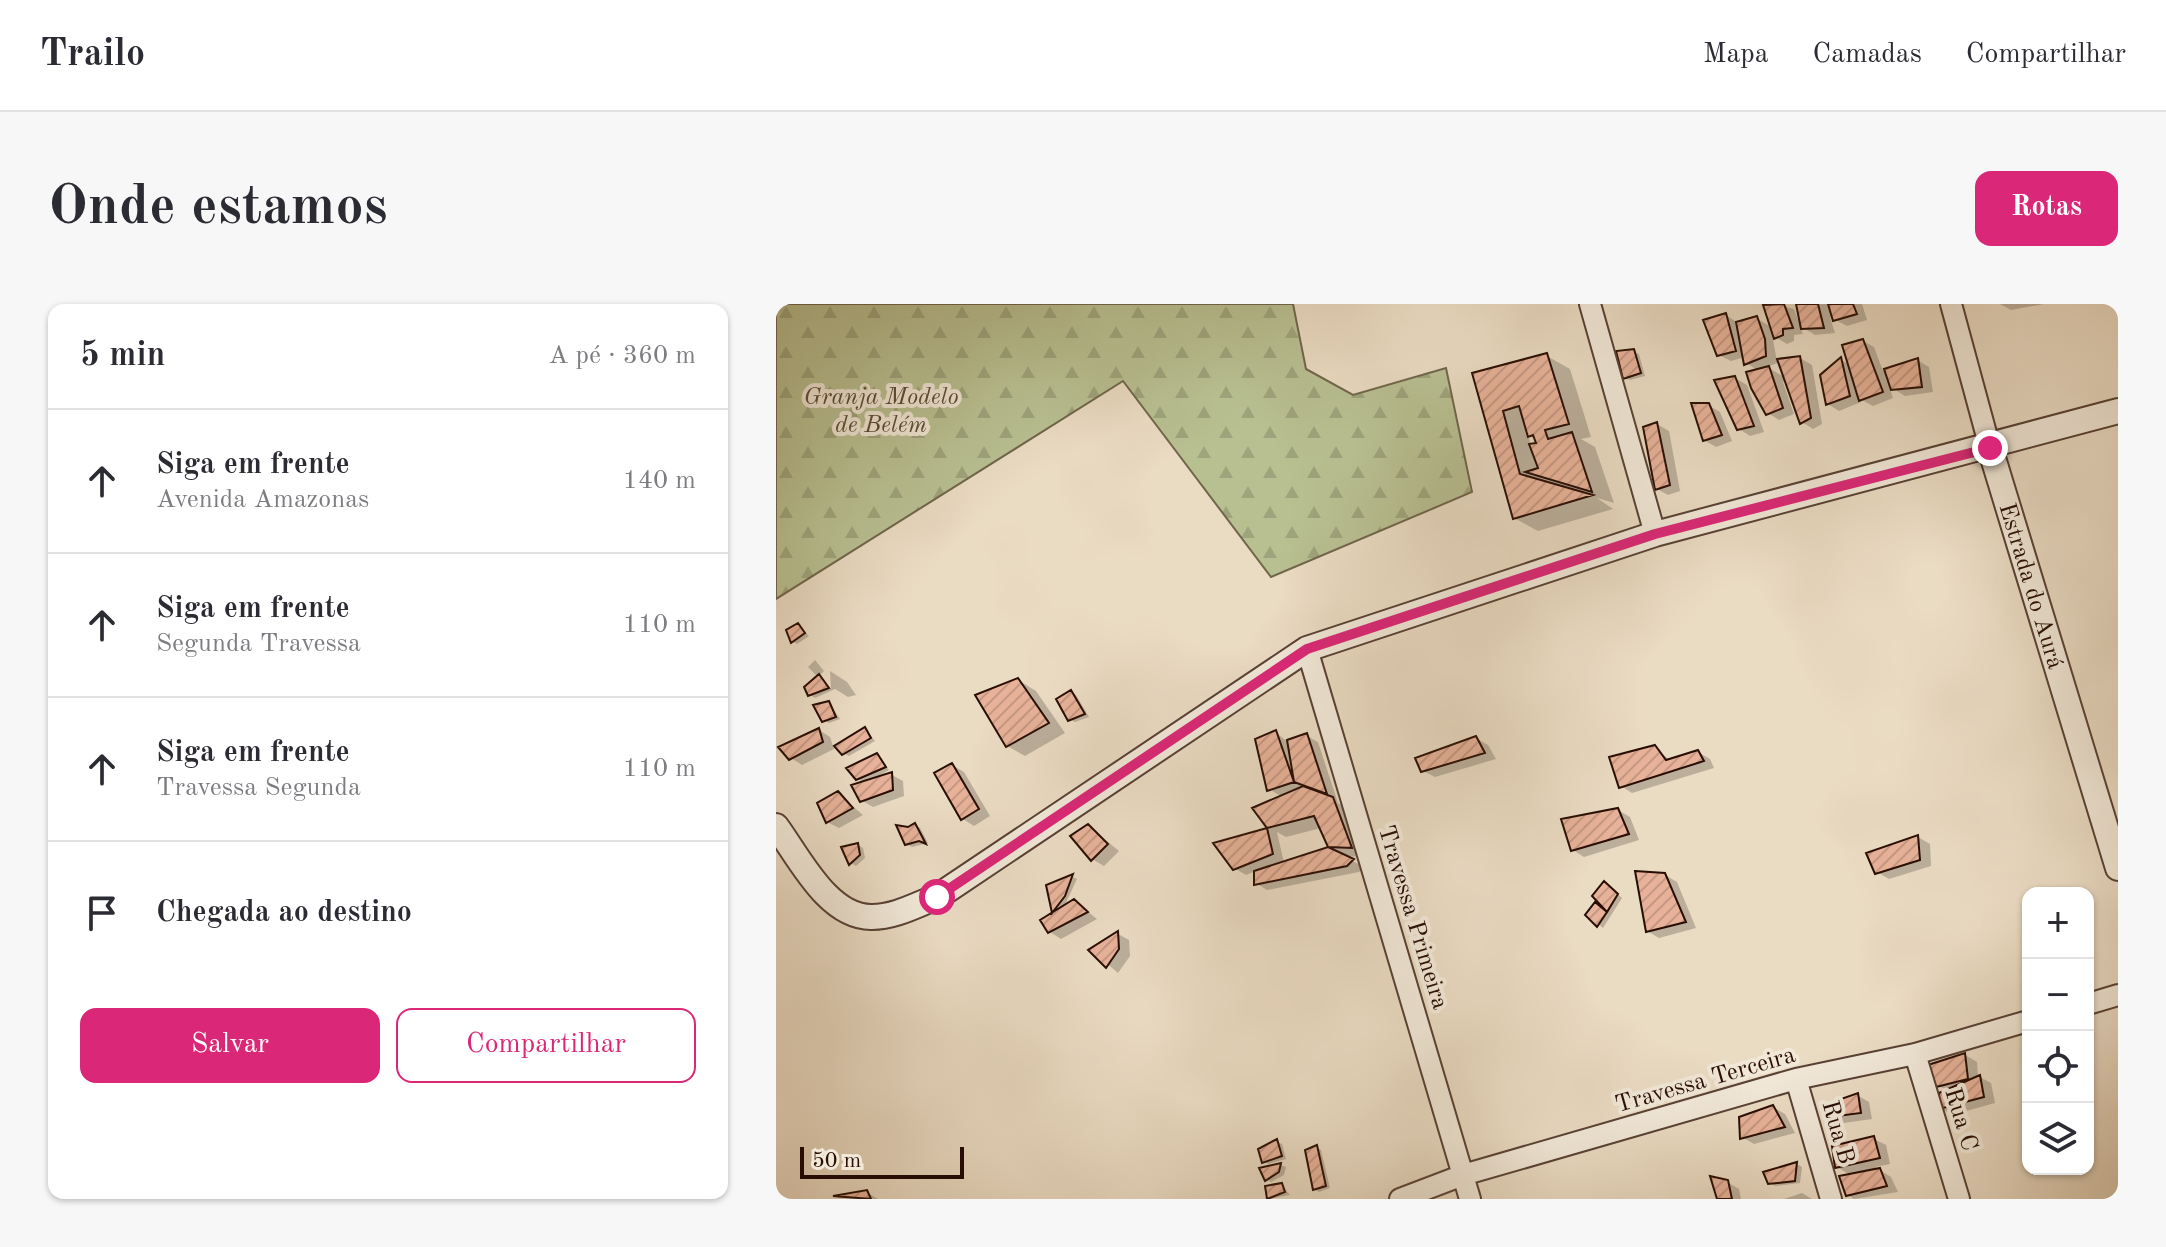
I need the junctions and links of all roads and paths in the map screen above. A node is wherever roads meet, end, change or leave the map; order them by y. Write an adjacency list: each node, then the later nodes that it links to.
1 (1590, 304): 5 (street)
2 (1951, 304): 4 (street, Estrada do Aurá)
3 (2118, 411): 4 (street)
4 (1990, 448): 5 (street); 8 (street, Estrada do Aurá)
5 (1655, 534): 6 (street)
6 (1307, 649): 7 (street); 14 (street, Travessa Primeira)
7 (776, 826)
8 (2118, 868)
9 (2118, 995): 10 (street)
10 (2094, 1002)
11 (2022, 1023): 12 (street, Travessa Terceira)
12 (1915, 1054): 13 (street, Travessa Terceira); 18 (street, Rua C)
13 (1796, 1079): 14 (street, Travessa Terceira); 17 (street, Rua B)
14 (1463, 1175): 15 (street, Travessa Terceira); 16 (street, Travessa Primeira)
15 (1400, 1199)
16 (1470, 1199)
17 (1831, 1199)
18 (1959, 1199)

